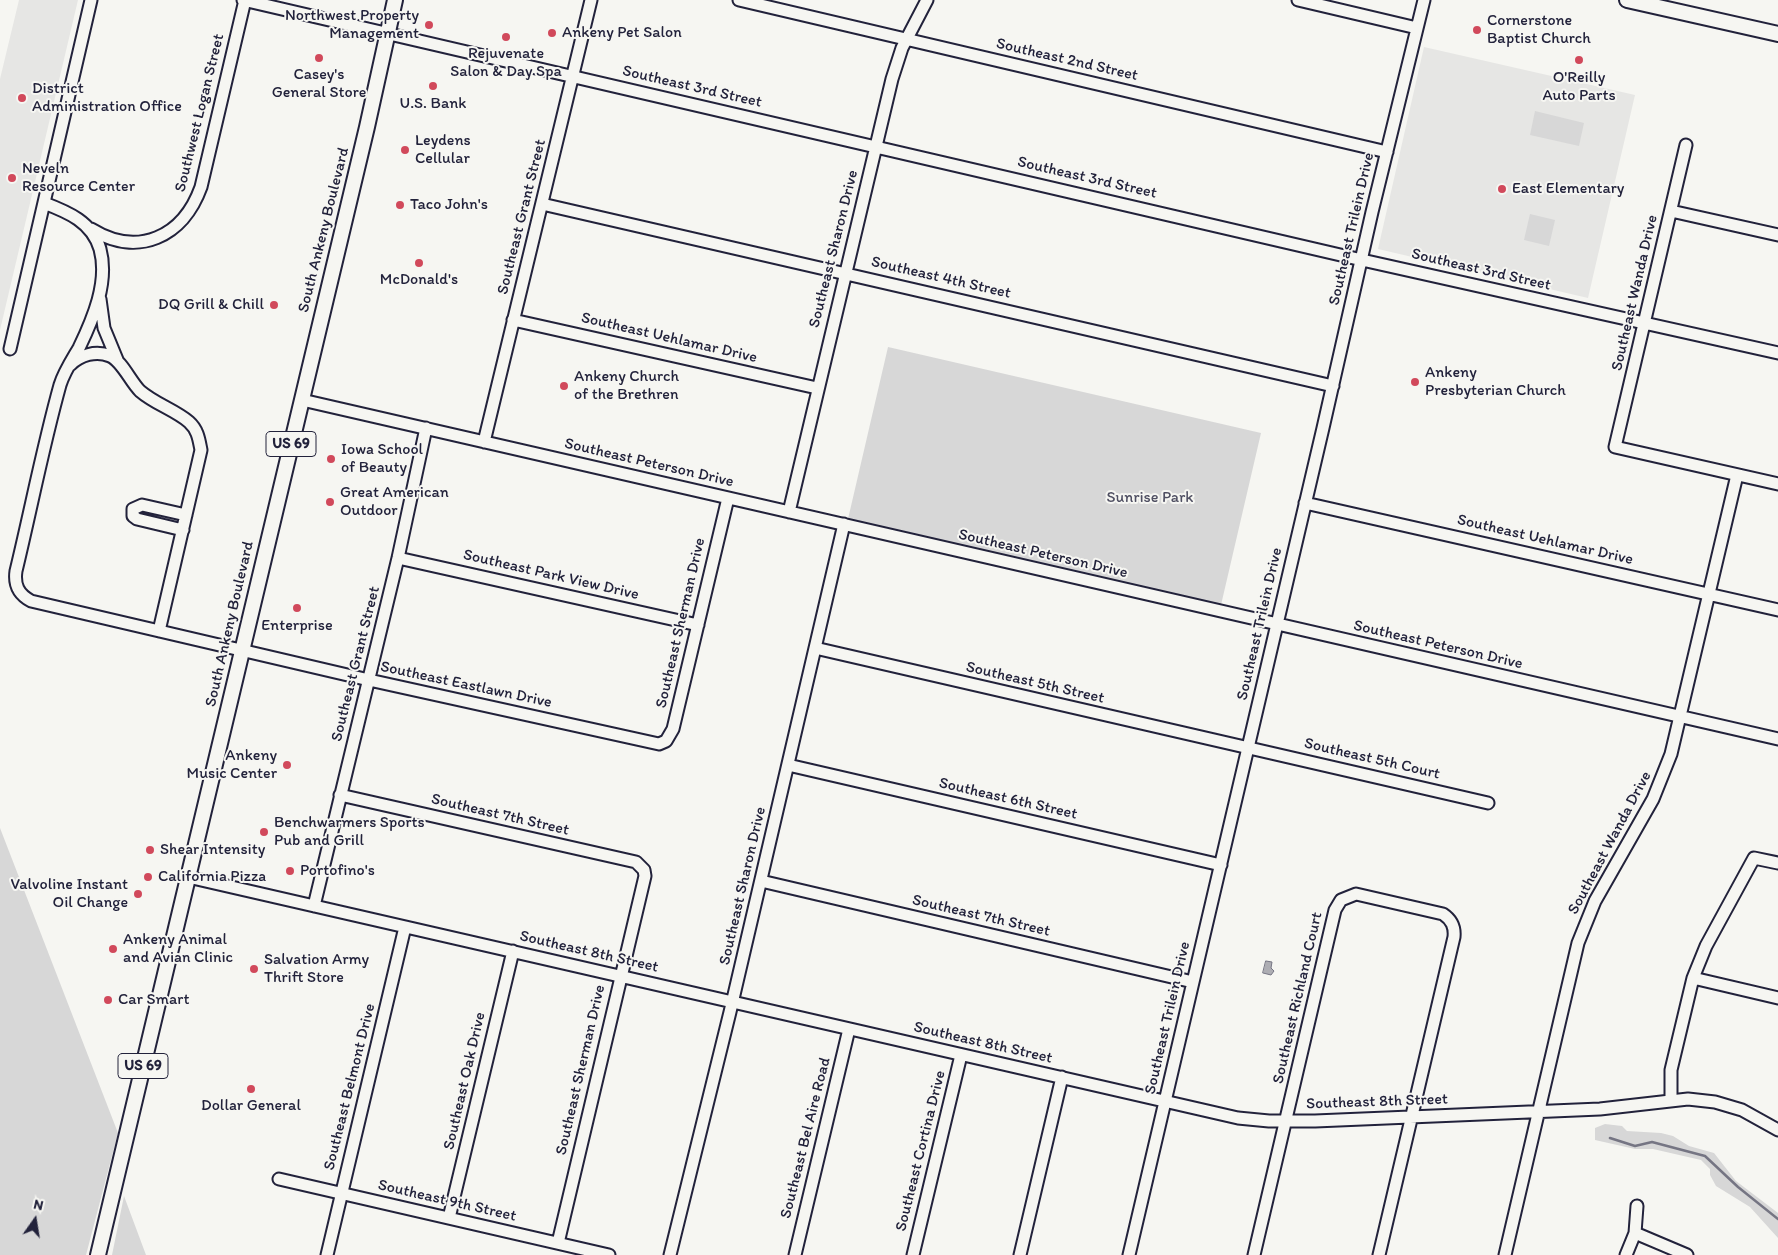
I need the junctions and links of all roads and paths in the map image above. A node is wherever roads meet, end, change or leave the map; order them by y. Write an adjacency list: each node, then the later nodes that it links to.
1 (91, 0): 18 (street)
2 (244, 0): 11 (street, Southeast 3rd Street); 23 (street, Southwest Logan Street)
3 (395, 0): 11 (main road, South Ankeny Boulevard / US 69)
4 (591, 0): 14 (street, Southeast Grant Street)
5 (739, 0): 13 (street, Southeast 2nd Street)
6 (927, 0): 13 (street, Southeast Sharon Drive)
7 (1298, 0): 10 (street)
8 (1424, 0): 10 (street, Southeast Trilein Drive)
9 (1627, 0): 12 (main road)
10 (1417, 28): 17 (street, Southeast Trilein Drive)
11 (388, 34): 14 (street, Southeast 3rd Street); 36 (main road, South Ankeny Boulevard / US 69)
12 (1778, 34)
13 (906, 39): 15 (street, Southeast Sharon Drive); 17 (street, Southeast 2nd Street)
14 (573, 76): 15 (street, Southeast 3rd Street); 19 (street, Southeast Grant Street)
15 (876, 145): 24 (street, Southeast 3rd Street); 26 (street, Southeast Sharon Drive)
16 (1686, 145): 20 (street, Southeast Wanda Drive)
17 (1387, 152): 24 (street, Southeast Trilein Drive)
18 (44, 203): 21 (street, Southwest Logan Street); 30 (street)
19 (542, 204): 26 (street, Southeast 4th Street); 28 (street, Southeast Grant Street)
20 (1671, 211): 22 (street); 29 (street, Southeast Wanda Drive)
21 (91, 229): 23 (street, Southwest Logan Street); 25 (street)
22 (1778, 235)
23 (127, 242): 25 (street)
24 (1362, 260): 29 (street, Southeast 3rd Street); 34 (street, Southeast Trilein Drive)
25 (102, 265): 27 (street)
26 (844, 272): 34 (street, Southeast 4th Street); 35 (street, Southeast Sharon Drive)
27 (101, 287): 32 (street); 33 (street, Southeast Eastlawn Drive)
28 (514, 320): 35 (street, Southeast Uehlamar Drive); 38 (street, Southeast Grant Street)
29 (1645, 323): 31 (street, Southeast 3rd Street); 39 (street, Southeast Wanda Drive)
30 (10, 349)
31 (1778, 353)
32 (118, 364): 33 (street); 44 (street)
33 (67, 369): 52 (street, Southeast Eastlawn Drive)
34 (1333, 386): 42 (street, Southeast Trilein Drive)
35 (817, 388): 43 (street, Southeast Sharon Drive)
36 (302, 400): 37 (street, Southeast Peterson Drive); 54 (main road, South Ankeny Boulevard / US 69)
37 (426, 428): 38 (street, Southeast Peterson Drive); 47 (street, Southeast Grant Street)
38 (484, 442): 41 (street, Southeast Peterson Drive)
39 (1737, 475): 40 (street); 48 (street, Southeast Wanda Drive)
40 (1778, 484)
41 (728, 498): 43 (street, Southeast Peterson Drive); 50 (street, Southeast Sherman Drive)
42 (1305, 503): 48 (street, Southeast Uehlamar Drive); 51 (street, Southeast Trilein Drive)
43 (790, 512): 45 (street, Southeast Peterson Drive)
44 (186, 515): 46 (street); 46 (street)
45 (844, 524): 51 (street, Southeast Peterson Drive); 53 (street, Southeast Sharon Drive)
46 (182, 530): 52 (street)
47 (398, 558): 50 (street, Southeast Park View Drive); 55 (street, Southeast Grant Street)
48 (1708, 594): 49 (street, Southeast Uehlamar Drive); 56 (street, Southeast Wanda Drive)
49 (1778, 610)
50 (698, 625): 58 (street, Southeast Sherman Drive)
51 (1277, 625): 56 (street, Southeast Peterson Drive); 59 (street, Southeast Trilein Drive)
52 (159, 631): 54 (street, Southeast Eastlawn Drive)
53 (815, 648): 59 (street, Southeast 5th Street); 60 (street, Southeast Sharon Drive)
54 (242, 650): 55 (street, Southeast Eastlawn Drive); 66 (main road, South Ankeny Boulevard / US 69)
55 (369, 680): 58 (street, Southeast Eastlawn Drive); 61 (street, Southeast Grant Street)
56 (1680, 716): 57 (street, Southeast Peterson Drive); 81 (street, Southeast Wanda Drive)
57 (1778, 739)
58 (654, 744)
59 (1248, 748): 62 (street, Southeast 5th Court); 64 (street, Southeast Trilein Drive)
60 (788, 764): 64 (street, Southeast 6th Street); 67 (street, Southeast Sharon Drive)
61 (340, 796): 65 (street, Southeast 7th Street); 68 (street, Southeast Grant Street)
62 (1488, 803)
63 (1778, 863): 72 (street)
64 (1221, 865): 73 (street, Southeast Trilein Drive)
65 (645, 876): 71 (street, Southeast Sherman Drive)
66 (188, 877): 68 (street, Southeast 8th Street); 91 (main road, South Ankeny Boulevard / US 69)
67 (761, 881): 73 (street, Southeast 7th Street); 75 (street, Southeast Sharon Drive)
68 (314, 906): 69 (street, Southeast 8th Street)
69 (405, 927): 70 (street, Southeast 8th Street); 86 (street, Southeast Belmont Drive)
70 (513, 951): 71 (street, Southeast 8th Street); 88 (street, Southeast Oak Drive)
71 (620, 976): 75 (street, Southeast 8th Street); 90 (street, Southeast Sherman Drive)
72 (1692, 978): 74 (street); 79 (street)
73 (1193, 982): 80 (street, Southeast Trilein Drive)
74 (1778, 998)
75 (732, 1002): 76 (street, Southeast 8th Street); 94 (street, Southeast Sharon Drive)
76 (849, 1029): 77 (street, Southeast 8th Street); 95 (street, Southeast Bel Aire Road)
77 (962, 1055): 78 (street, Southeast 8th Street); 96 (street, Southeast Cortina Drive)
78 (1062, 1077): 80 (street, Southeast 8th Street); 97 (street)
79 (1671, 1099): 81 (street, Southeast 8th Street); 84 (street, Southeast 8th Street)
80 (1165, 1101): 83 (street, Southeast 8th Street); 98 (street, Southeast Trilein Drive)
81 (1538, 1110): 82 (street, Southeast 8th Street); 101 (street, Southeast Wanda Drive)
82 (1412, 1116): 83 (street, Southeast 8th Street); 83 (street, Southeast Richland Court); 100 (street, Southeast Richland Court)
83 (1286, 1121): 99 (street, Southeast Richland Court)
84 (1778, 1130)
85 (279, 1179): 86 (street, Southeast 9th Street)
86 (341, 1194): 88 (street, Southeast 9th Street); 92 (street, Southeast Belmont Drive)
87 (1637, 1206): 89 (street)
88 (449, 1218): 90 (street, Southeast 9th Street)
89 (1635, 1232): 102 (street); 103 (street)
90 (558, 1243): 93 (street, Southeast 9th Street)
91 (98, 1255)
92 (327, 1255)
93 (609, 1255)
94 (670, 1255)
95 (795, 1255)
96 (913, 1255)
97 (1020, 1255)
98 (1129, 1255)
99 (1254, 1255)
100 (1379, 1255)
101 (1505, 1255)
102 (1626, 1255)
103 (1687, 1255)

